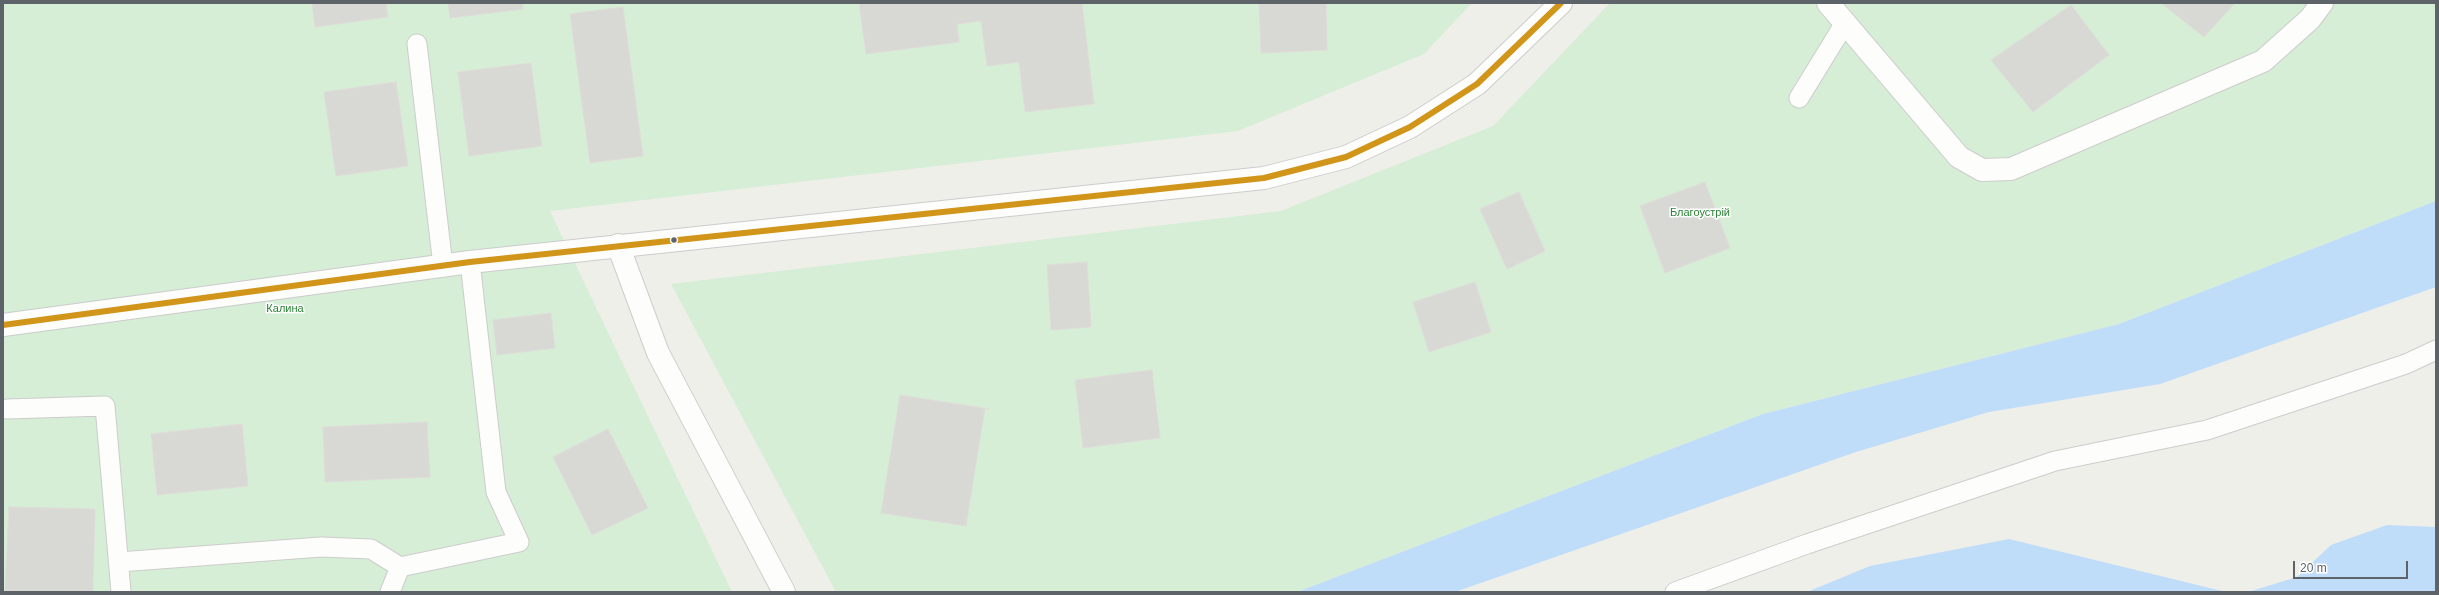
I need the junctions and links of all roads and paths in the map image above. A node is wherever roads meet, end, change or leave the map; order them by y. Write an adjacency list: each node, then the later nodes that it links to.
1 (1561, 3): 7 (street)
2 (1828, 3): 4 (street)
3 (2322, 3): 4 (street)
4 (1845, 23): 6 (lane)
5 (417, 44): 9 (lane)
6 (1799, 98)
7 (618, 246): 8 (street); 17 (street)
8 (470, 262): 9 (street); 14 (lane)
9 (442, 266): 10 (street)
10 (3, 325)
11 (2436, 350): 18 (lane)
12 (7, 409): 13 (lane)
13 (119, 562): 14 (lane); 15 (lane)
14 (400, 567): 16 (lane)
15 (121, 592)
16 (390, 592)
17 (784, 592)
18 (1675, 592)

